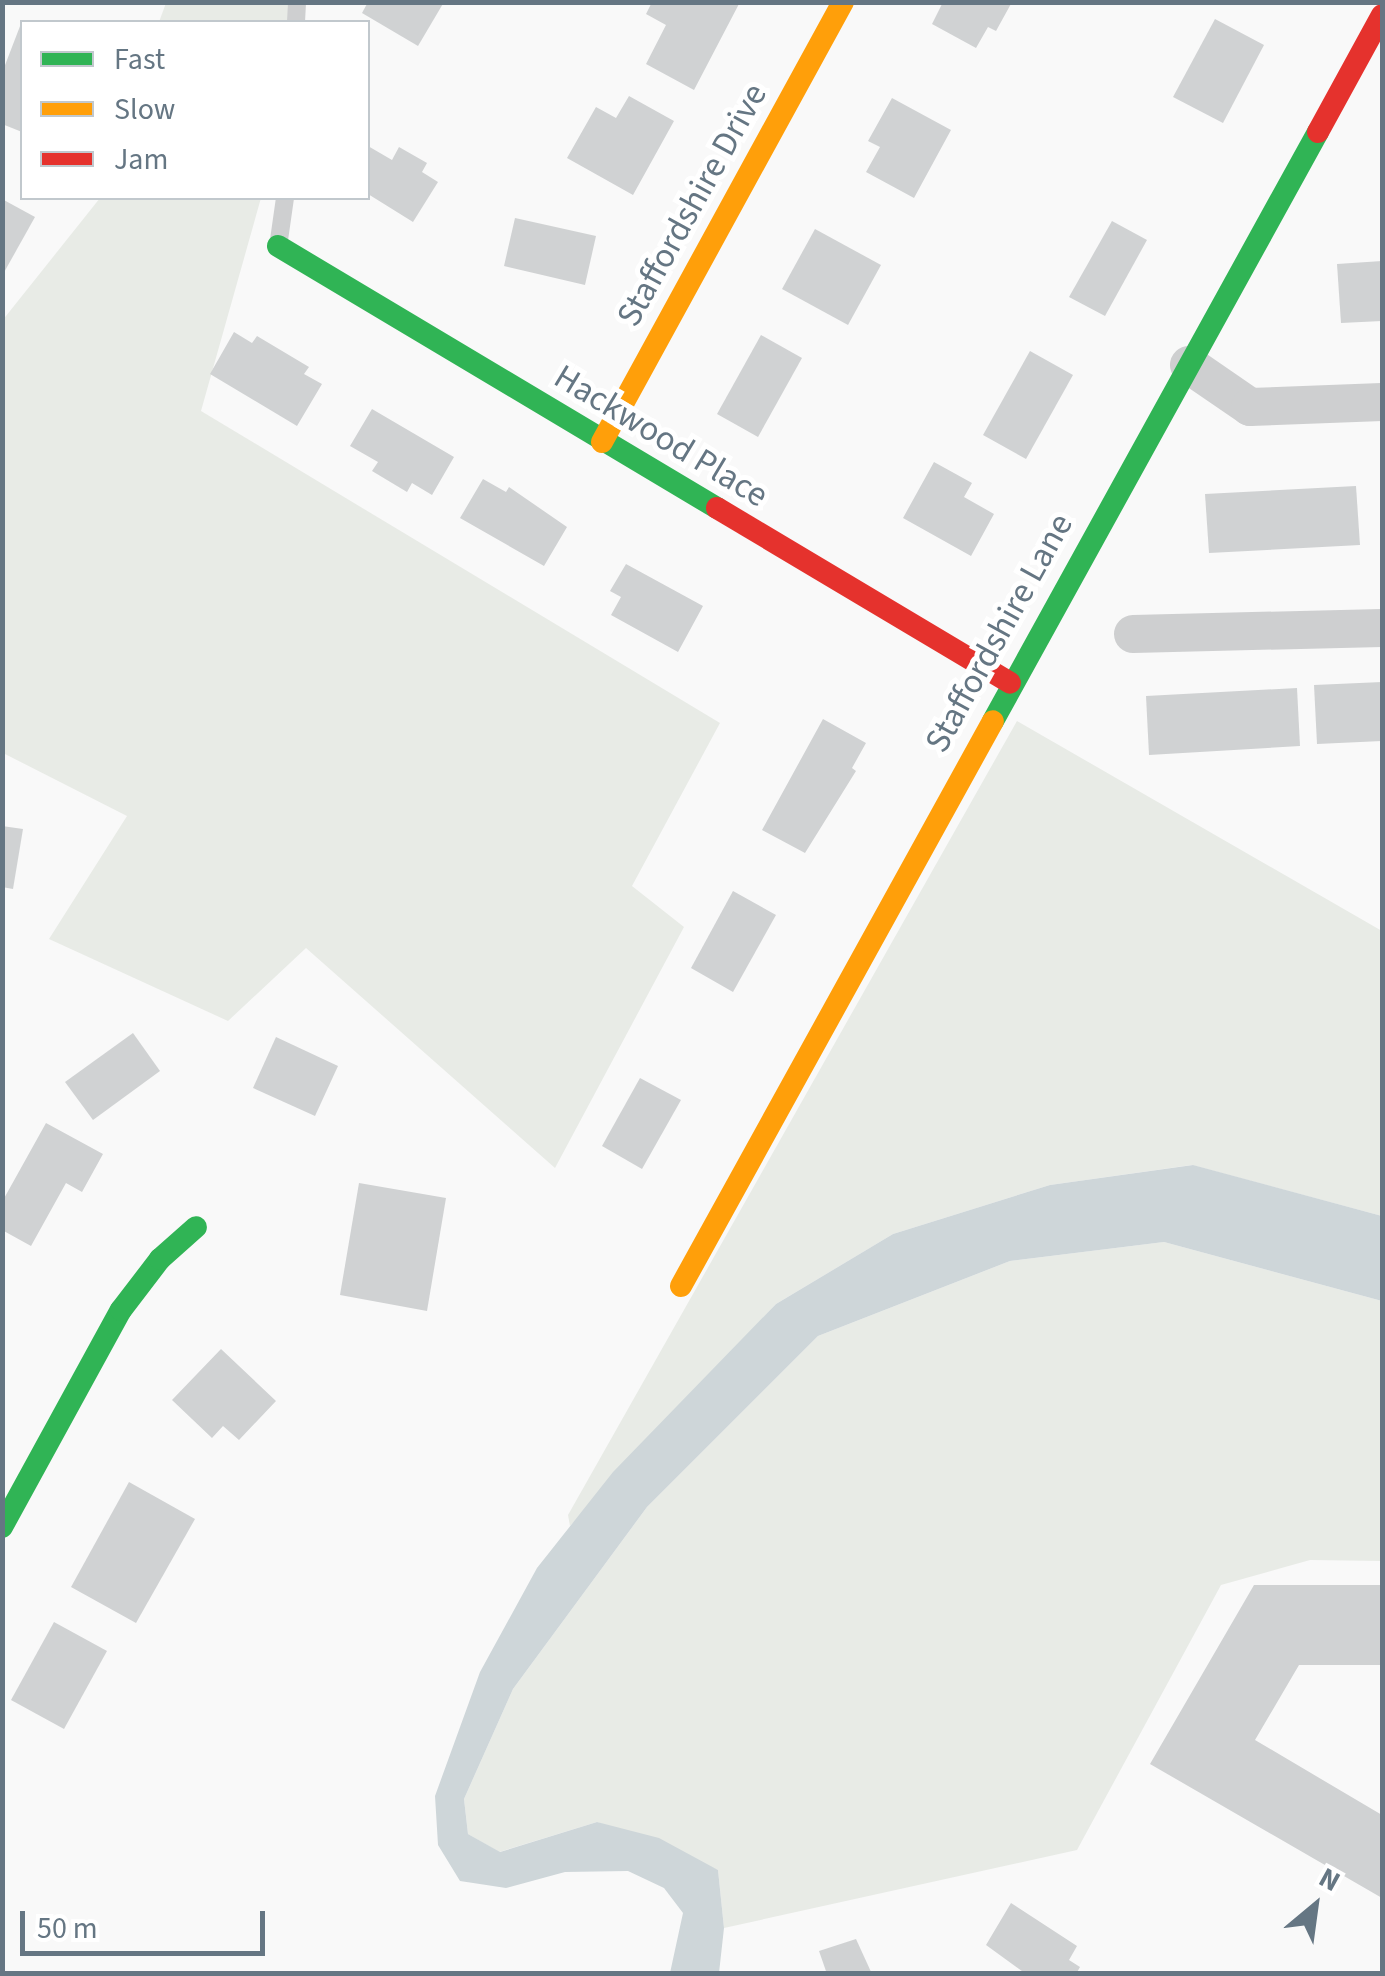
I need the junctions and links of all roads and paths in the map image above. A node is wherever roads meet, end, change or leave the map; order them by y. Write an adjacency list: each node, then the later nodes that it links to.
1 (843, 2): 7 (street, Staffordshire Drive)
2 (1382, 15): 5 (street, Staffordshire Lane)
3 (285, 200): 4 (lane)
4 (278, 246): 7 (street, Hackwood Place)
5 (1189, 365): 6 (street); 10 (street, Staffordshire Lane)
6 (1382, 402)
7 (602, 442): 10 (street, Hackwood Place)
8 (1382, 628): 9 (street)
9 (1134, 634)
10 (1010, 684): 12 (street, Staffordshire Lane)
11 (196, 1227): 13 (street)
12 (680, 1286)
13 (2, 1526)

